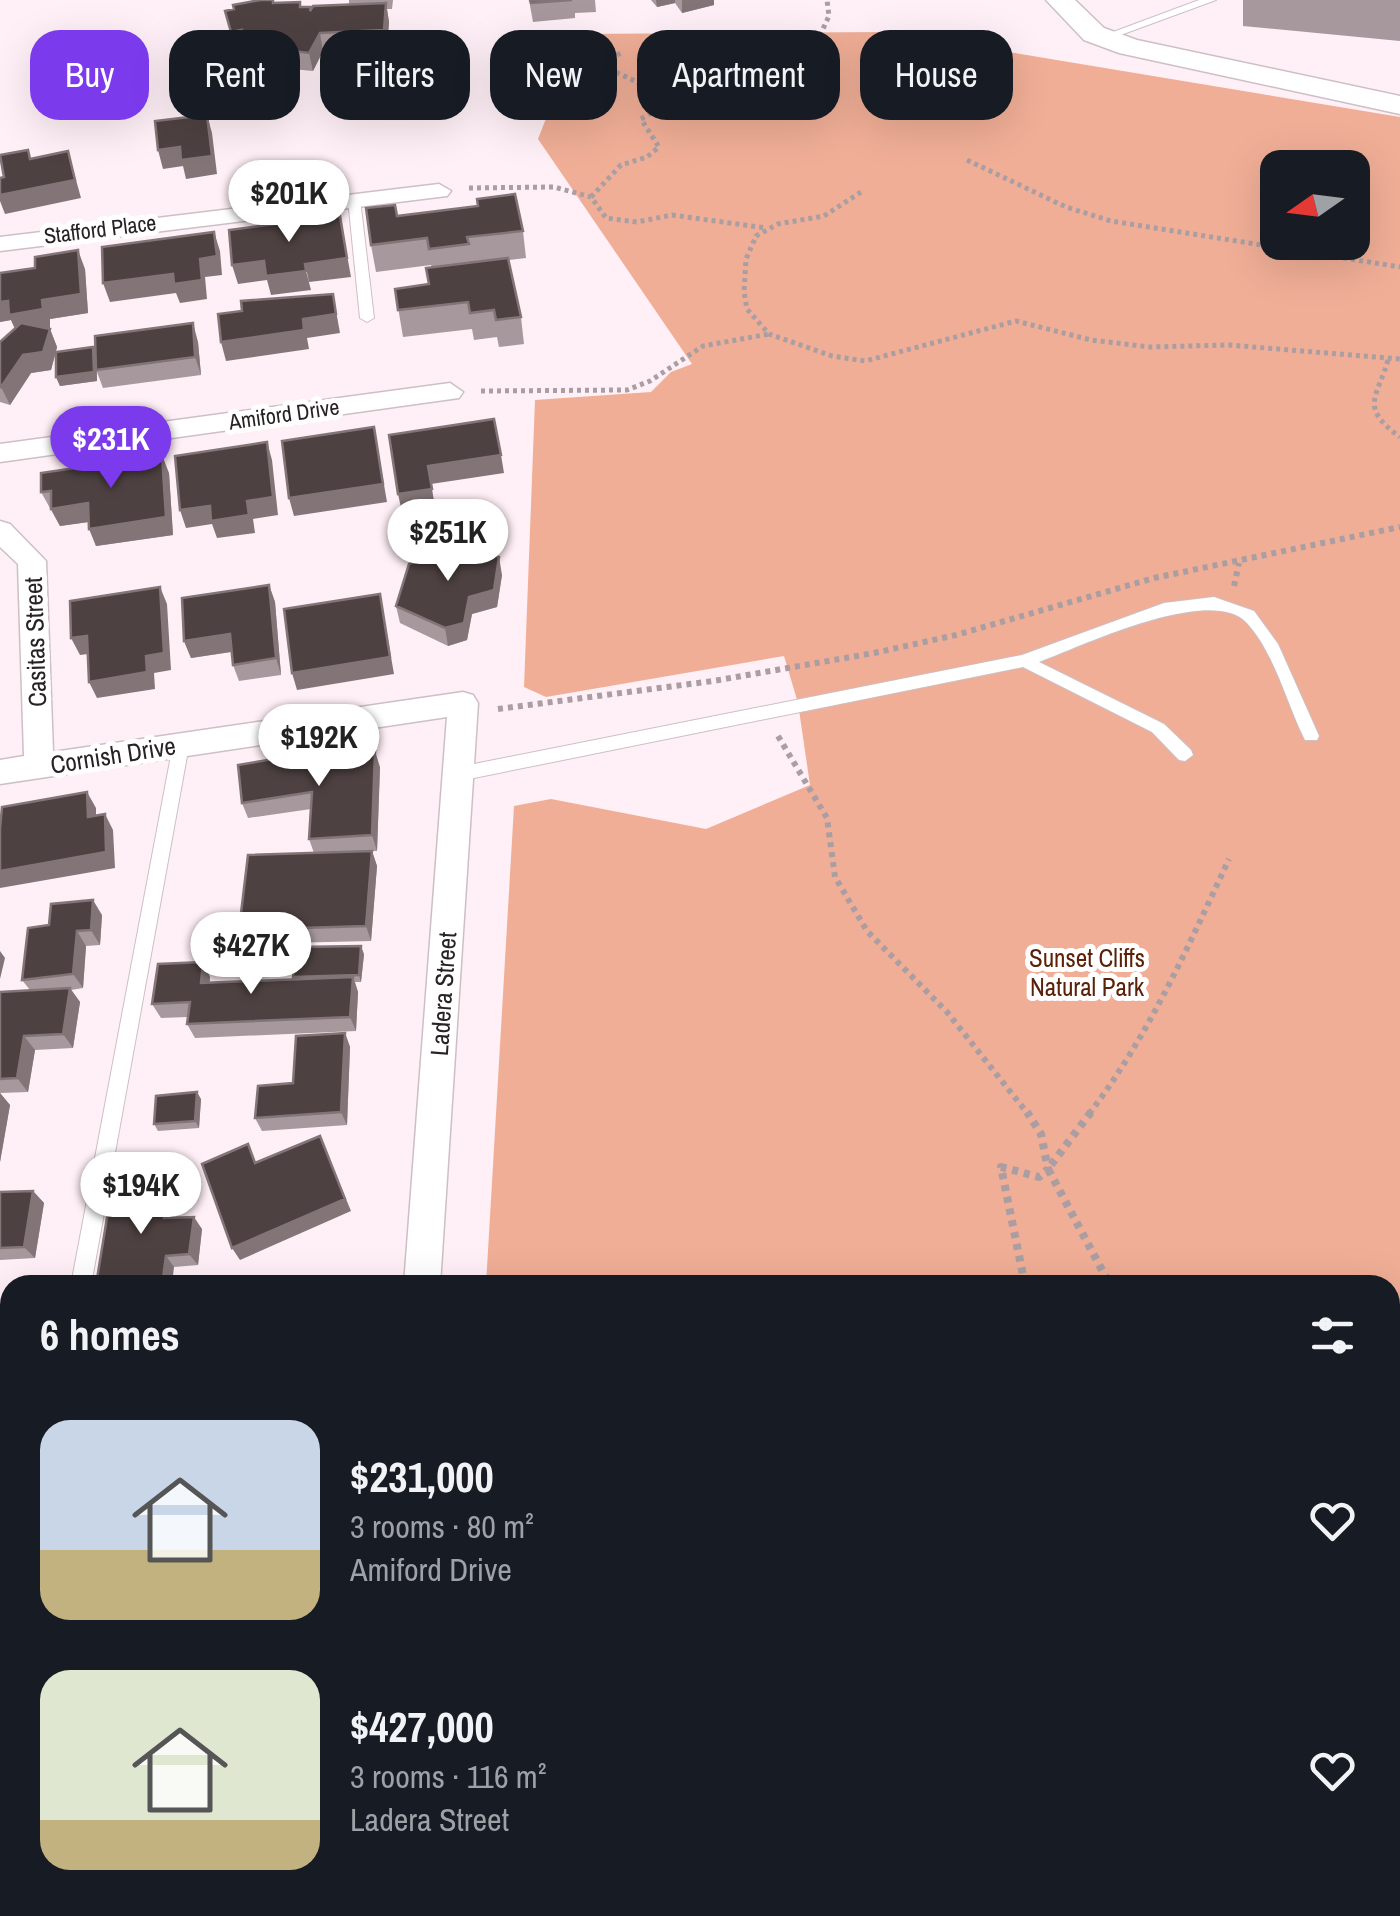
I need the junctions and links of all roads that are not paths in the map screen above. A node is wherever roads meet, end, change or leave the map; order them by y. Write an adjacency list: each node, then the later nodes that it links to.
1 (1060, 0): 3 (street)
2 (1210, 0): 3 (lane)
3 (1103, 38): 4 (street)
4 (1400, 105)
5 (439, 191): 6 (street, Stafford Place)
6 (354, 199): 7 (street, Stafford Place); 8 (lane)
7 (0, 244)
8 (367, 318)
9 (450, 392): 10 (street, Amiford Drive)
10 (0, 453)
11 (0, 531): 17 (street, Casitas Street)
12 (1024, 661): 14 (lane); 16 (lane); 19 (lane)
13 (462, 708): 15 (street, Cornish Drive); 19 (street, Ladera Street)
14 (1311, 736)
15 (182, 744): 17 (street, Cornish Drive); 20 (lane)
16 (1186, 755)
17 (40, 767): 18 (street, Cornish Drive)
18 (0, 772)
19 (458, 774): 21 (street, Ladera Street)
20 (84, 1275)
21 (423, 1275)

